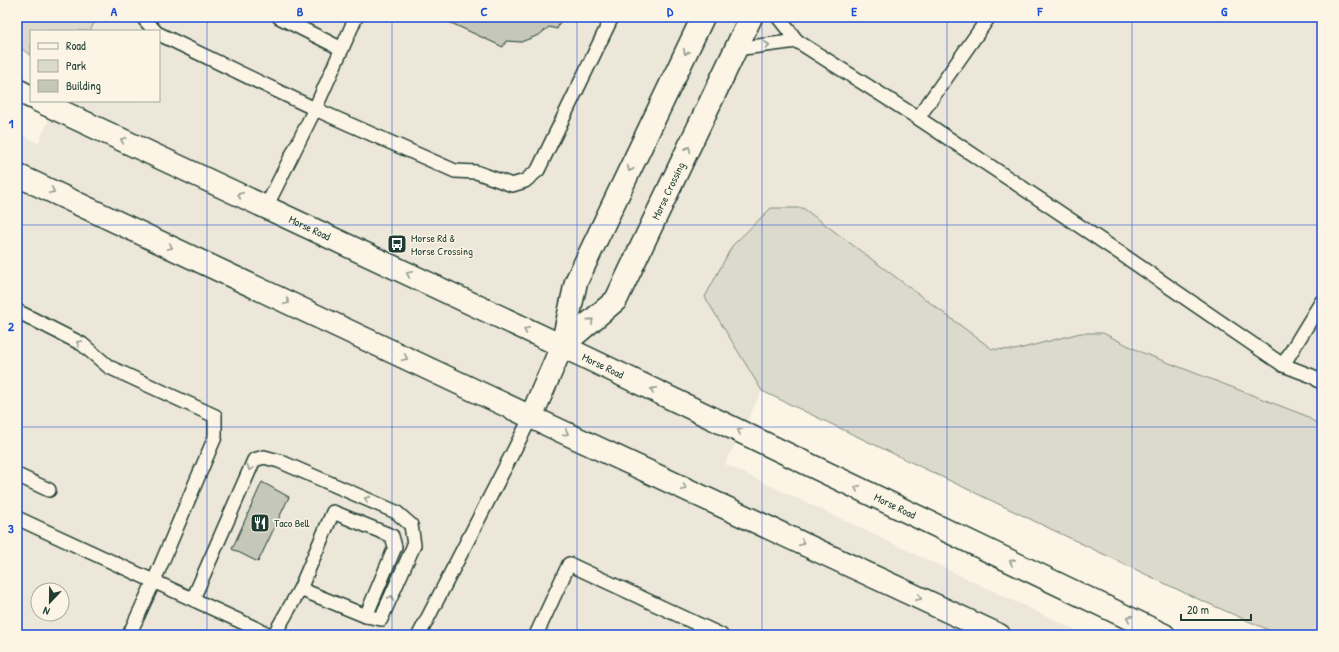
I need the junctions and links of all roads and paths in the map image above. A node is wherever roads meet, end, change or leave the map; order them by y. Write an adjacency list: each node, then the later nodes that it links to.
1 (279, 17): 12 (lane)
2 (356, 17): 12 (lane)
3 (612, 17): 17 (lane)
4 (703, 17): 23 (main road, Morse Crossing, one-way to 23)
5 (751, 17): 13 (main road, Morse Crossing)
6 (778, 17): 11 (lane)
7 (989, 17): 18 (lane)
8 (143, 18): 9 (lane)
9 (154, 30)
10 (160, 34): 17 (lane)
11 (797, 41): 13 (lane, one-way to 11); 18 (lane)
12 (342, 49): 17 (lane)
13 (736, 49): 23 (main road, Morse Crossing, one-way to 13)
14 (17, 90): 15 (main road)
15 (30, 96)
16 (41, 102): 20 (main road, Morse Road, one-way to 16)
17 (314, 109): 20 (lane)
18 (918, 118): 24 (lane)
19 (17, 175): 26 (main road, one-way to 26)
20 (266, 208): 23 (main road, Morse Road, one-way to 20)
21 (1322, 301): 24 (lane)
22 (17, 311): 30 (lane, one-way to 22)
23 (562, 346): 26 (main road, Morse Crossing); 41 (main road, Morse Road, one-way to 23)
24 (1283, 365): 25 (lane)
25 (1322, 383)
26 (530, 417): 37 (lane); 40 (main road, one-way to 40)
27 (17, 475): 28 (lane)
28 (49, 490)
29 (17, 518): 30 (lane)
30 (154, 581): 32 (lane); 34 (lane)
31 (300, 588): 33 (lane); 33 (lane); 36 (lane)
32 (193, 599): 33 (lane, one-way to 32); 35 (lane)
33 (366, 616)
34 (129, 635)
35 (270, 635)
36 (274, 635)
37 (419, 635)
38 (536, 635): 39 (lane)
39 (722, 635)
40 (999, 635)
41 (1164, 635)

